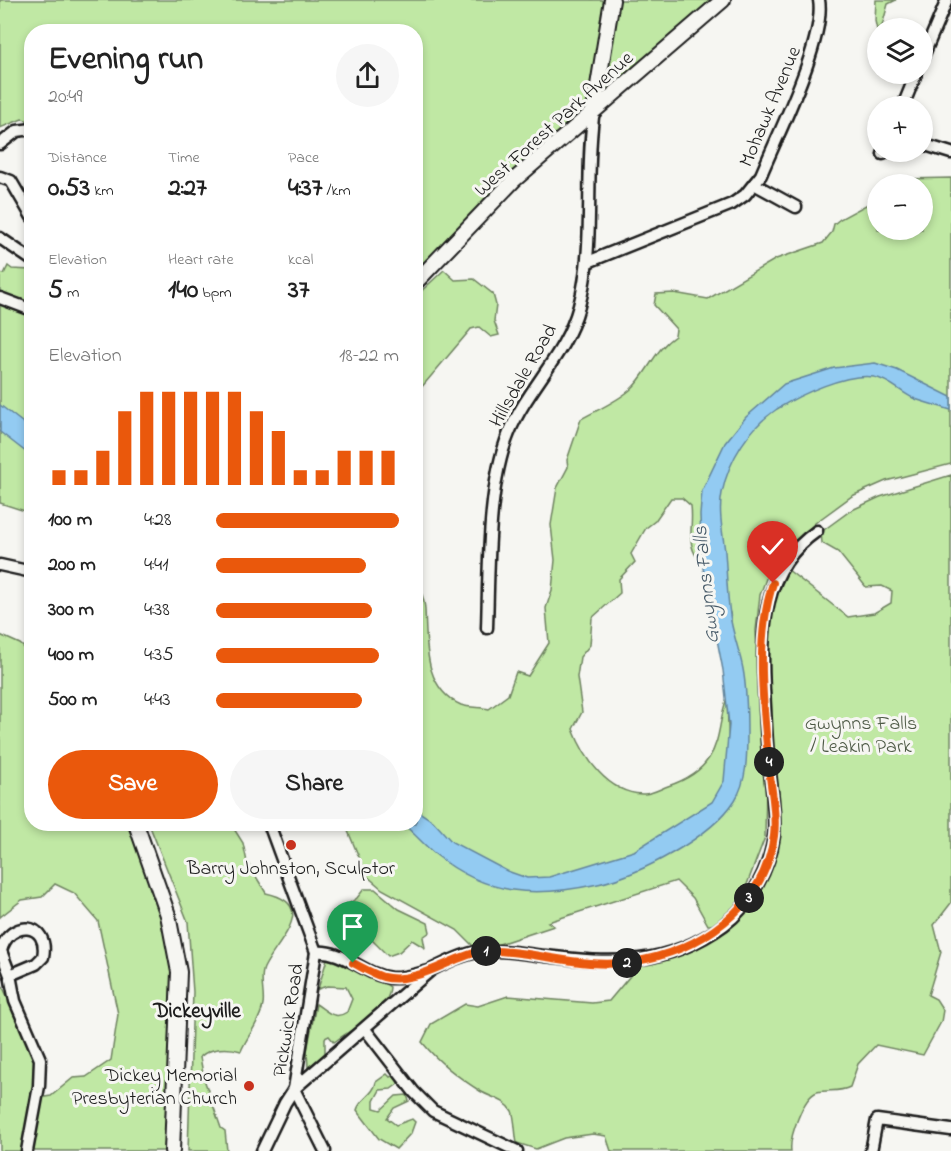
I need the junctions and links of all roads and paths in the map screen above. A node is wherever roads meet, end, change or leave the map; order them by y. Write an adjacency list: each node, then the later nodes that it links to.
1 (612, 0): 6 (main road, Hillsdale Road)
2 (723, 0): 6 (main road, West Forest Park Avenue)
3 (819, 0): 12 (street, Mohawk Avenue)
4 (947, 0): 5 (street)
5 (933, 33)
6 (594, 110): 17 (street, Hillsdale Road); 18 (main road, West Forest Park Avenue)
7 (24, 130): 8 (street)
8 (0, 144)
9 (933, 147): 10 (street)
10 (951, 153)
11 (0, 177): 13 (street)
12 (754, 184): 14 (street); 17 (street, Mohawk Avenue)
13 (24, 203)
14 (796, 207)
15 (0, 238): 16 (street)
16 (24, 254)
17 (588, 262): 24 (street, Hillsdale Road)
18 (423, 275)
19 (0, 298): 20 (street)
20 (24, 306)
21 (817, 531): 29 (street)
22 (0, 565): 23 (street)
23 (24, 570)
24 (486, 628)
25 (138, 831): 36 (main road)
26 (148, 831): 37 (main road)
27 (271, 831): 28 (street, Pickwick Road)
28 (316, 952): 29 (street); 32 (street, Pickwick Road)
29 (431, 970): 31 (street)
30 (10, 975): 30 (street); 35 (street)
31 (365, 1029): 32 (street); 34 (street)
32 (294, 1089): 38 (street); 39 (street, Pickwick Road)
33 (951, 1130): 40 (street)
34 (511, 1150)
35 (27, 1151)
36 (172, 1151)
37 (181, 1151)
38 (262, 1151)
39 (325, 1151)
40 (871, 1151)

